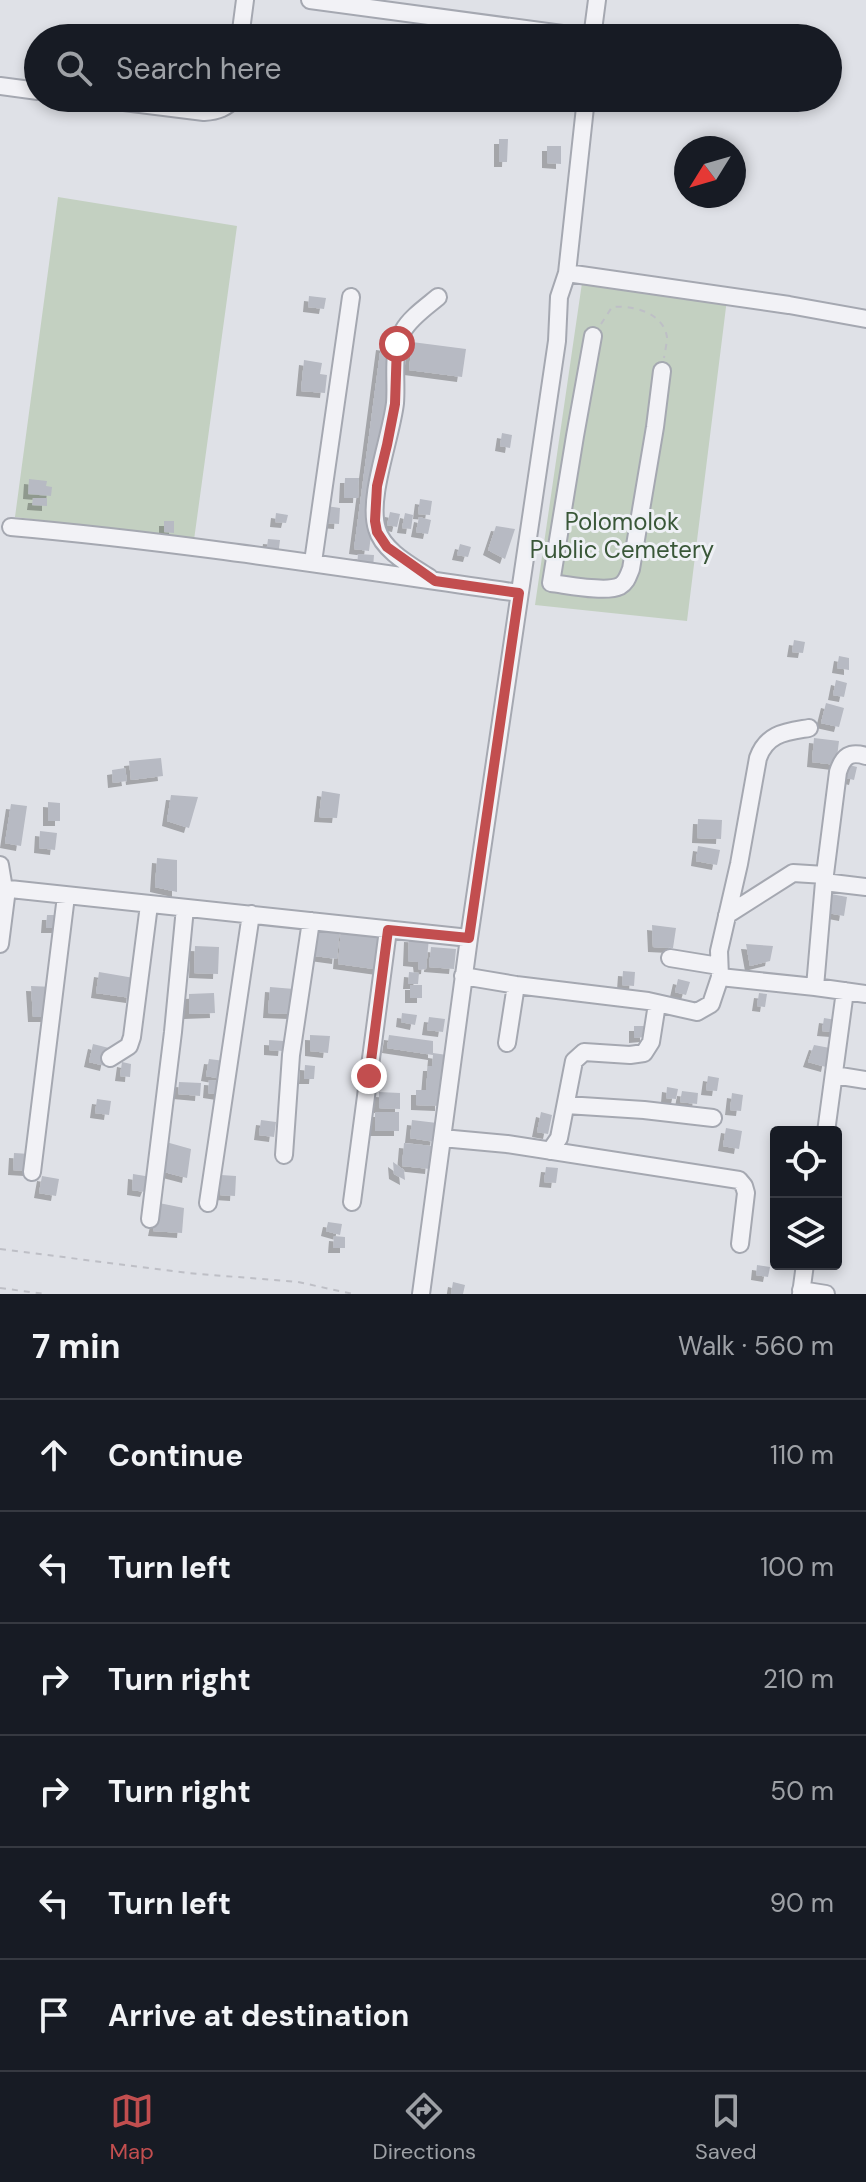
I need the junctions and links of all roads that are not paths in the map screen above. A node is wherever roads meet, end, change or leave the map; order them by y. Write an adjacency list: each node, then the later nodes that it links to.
1 (245, 0): 4 (street)
2 (310, 0): 5 (street)
3 (597, 0): 6 (street)
4 (242, 24)
5 (488, 24)
6 (594, 24)
7 (0, 86): 8 (street)
8 (24, 89)
9 (584, 112): 10 (street)
10 (567, 273): 13 (street); 20 (street)
11 (351, 297): 17 (street)
12 (438, 297): 18 (street)
13 (866, 319)
14 (593, 336): 19 (street)
15 (662, 371): 19 (street)
16 (11, 527): 17 (street)
17 (313, 562): 18 (street)
18 (435, 581): 20 (street)
19 (551, 583): 20 (street)
20 (520, 589): 34 (street)
21 (809, 728): 31 (street)
22 (866, 756): 24 (street)
23 (0, 865): 26 (street)
24 (825, 878): 25 (street); 31 (street); 40 (street)
25 (866, 887)
26 (4, 889): 27 (street); 35 (street)
27 (66, 896): 28 (street); 54 (street)
28 (149, 905): 29 (street); 45 (street)
29 (185, 908): 30 (street); 57 (street)
30 (251, 914): 32 (street); 56 (street)
31 (727, 915): 37 (street)
32 (311, 921): 33 (street); 53 (street)
33 (388, 930): 34 (street); 55 (street)
34 (469, 938): 38 (street)
35 (0, 944)
36 (670, 958): 37 (street)
37 (720, 972): 40 (street); 43 (street)
38 (463, 976): 39 (street); 51 (street)
39 (516, 985): 43 (street); 44 (street)
40 (815, 987): 41 (street)
41 (845, 991): 42 (street); 46 (street)
42 (866, 994)
43 (657, 1004): 48 (street)
44 (507, 1043)
45 (110, 1058)
46 (834, 1075): 47 (street); 50 (street)
47 (866, 1080)
48 (566, 1105): 49 (street); 52 (street)
49 (713, 1118)
50 (827, 1126)
51 (442, 1138): 52 (street); 61 (street)
52 (550, 1151): 58 (street)
53 (284, 1155)
54 (32, 1172)
55 (352, 1202)
56 (208, 1203)
57 (150, 1219)
58 (740, 1244)
59 (804, 1270): 60 (street)
60 (801, 1292): 62 (street)
61 (421, 1294)
62 (826, 1294)

